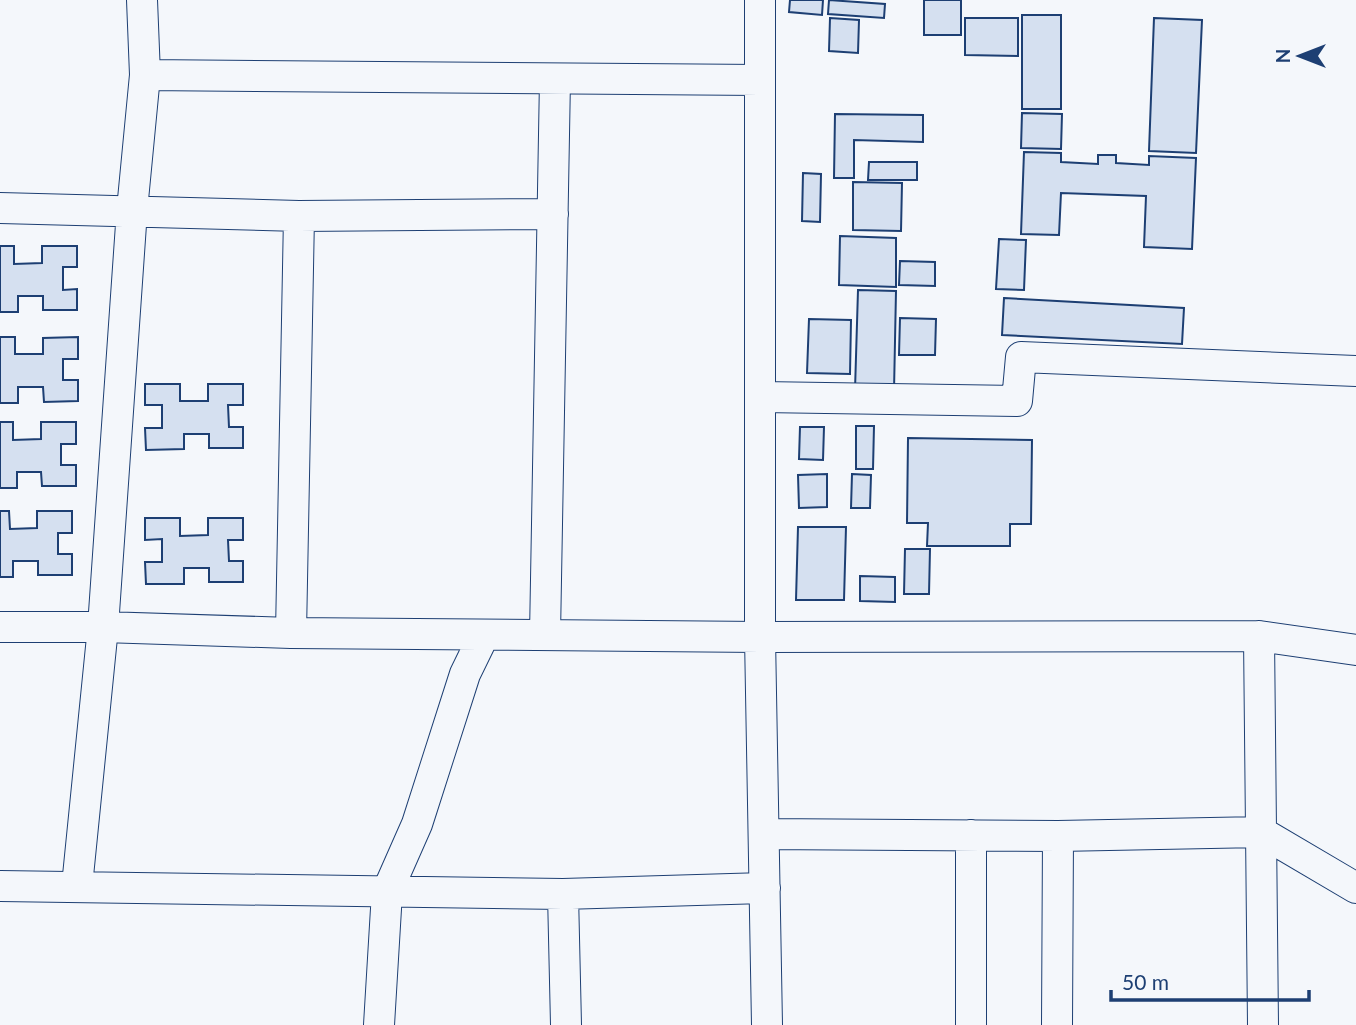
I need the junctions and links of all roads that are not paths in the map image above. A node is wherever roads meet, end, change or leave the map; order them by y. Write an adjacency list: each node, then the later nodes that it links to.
1 (142, 0): 3 (street)
2 (760, 0): 5 (street)
3 (145, 75): 4 (street); 7 (street)
4 (555, 79): 5 (street); 8 (street)
5 (760, 80): 11 (street)
6 (0, 208): 7 (street)
7 (132, 210): 9 (street); 12 (street)
8 (554, 214): 9 (street); 16 (street)
9 (299, 216): 14 (street)
10 (1356, 371): 11 (street)
11 (761, 397): 18 (street)
12 (103, 627): 13 (street); 14 (street); 25 (street)
13 (0, 628)
14 (291, 633): 15 (street)
15 (484, 635): 16 (street); 28 (street)
16 (545, 635): 18 (street)
17 (1259, 636): 18 (street); 19 (street); 20 (street)
18 (761, 637): 21 (street)
19 (1356, 650)
20 (1261, 832): 23 (street); 27 (street); 35 (street)
21 (764, 834): 22 (street); 26 (street)
22 (971, 835): 23 (street); 33 (street)
23 (1058, 836): 34 (street)
24 (0, 886): 25 (street)
25 (77, 886): 28 (street)
26 (765, 888): 29 (street); 32 (street)
27 (1356, 888)
28 (387, 892): 29 (street); 30 (street)
29 (563, 894): 31 (street)
30 (379, 1025)
31 (566, 1025)
32 (767, 1025)
33 (971, 1025)
34 (1057, 1025)
35 (1263, 1025)

